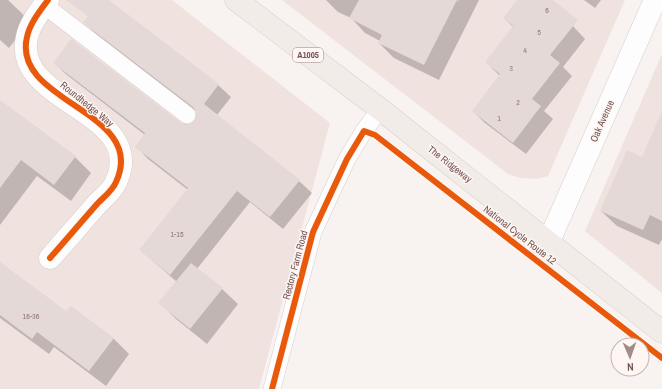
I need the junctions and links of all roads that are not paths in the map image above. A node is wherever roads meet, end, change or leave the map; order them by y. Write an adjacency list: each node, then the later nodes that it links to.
1 (236, 0): 4 (main road, The Ridgeway / A1005)
2 (655, 0): 6 (street, Oak Avenue)
3 (46, 2): 5 (lane); 7 (street, Roundhedge Way)
4 (380, 109): 6 (main road, The Ridgeway / A1005); 9 (lane, Rectory Farm Road)
5 (187, 115)
6 (549, 241): 8 (main road, The Ridgeway / A1005)
7 (50, 258)
8 (662, 332)
9 (272, 389)

